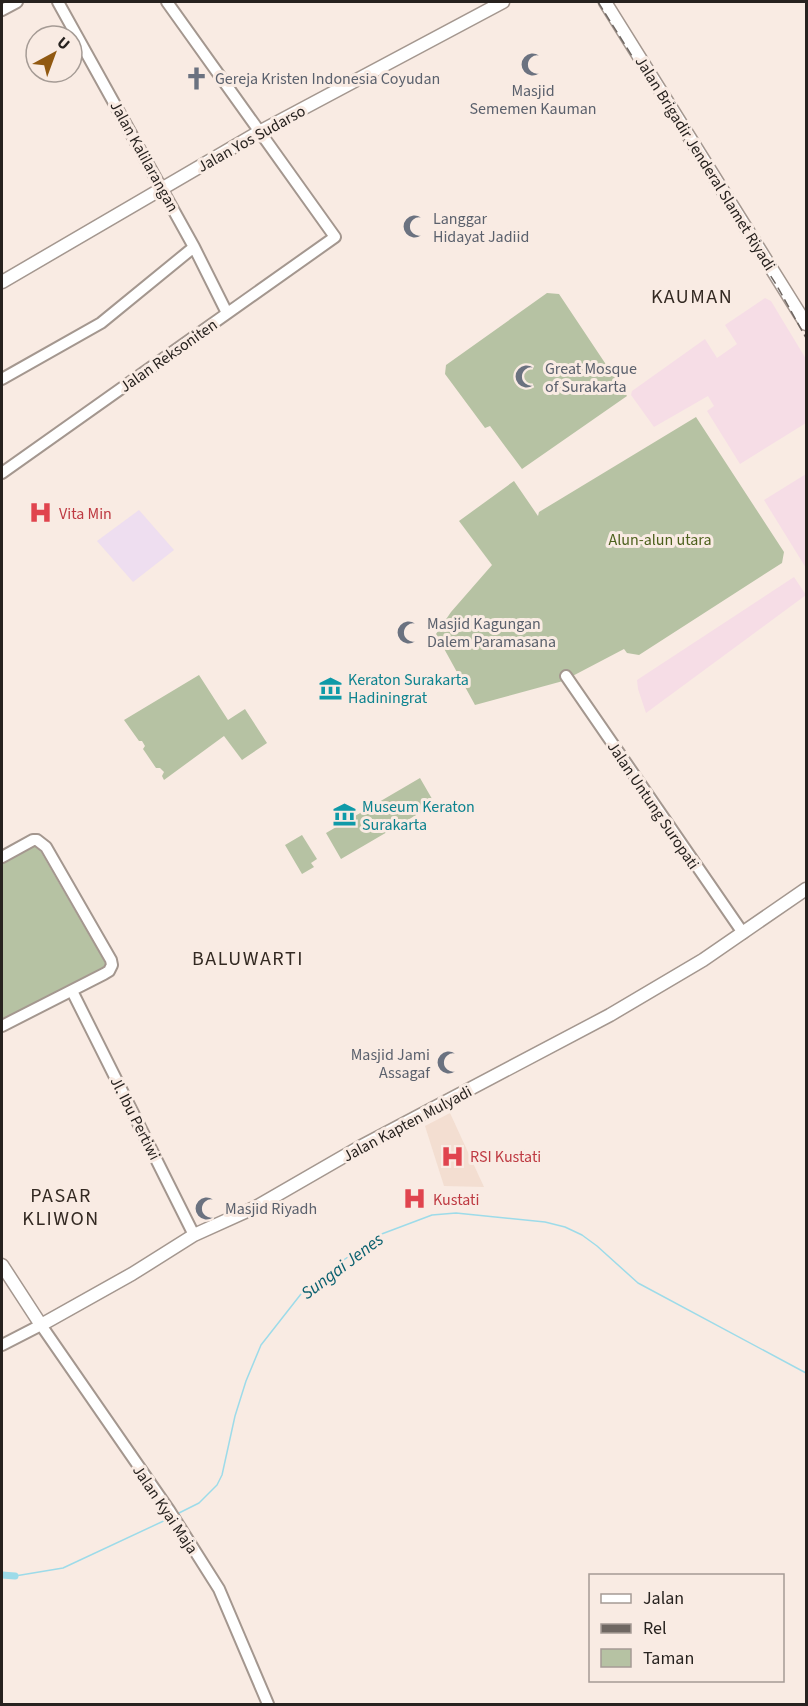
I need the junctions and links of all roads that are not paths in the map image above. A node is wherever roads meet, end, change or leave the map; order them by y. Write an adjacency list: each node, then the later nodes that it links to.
1 (16, 2): 7 (street)
2 (58, 2): 10 (street, Jalan Kalilarangan)
3 (167, 2): 9 (street)
4 (488, 2): 8 (main road, Jalan Yos Sudarso)
5 (503, 2): 8 (main road, Jalan Yos Sudarso)
6 (605, 2): 15 (main road, Jalan Brigadir Jenderal Slamet Riyadi)
7 (2, 10)
8 (392, 58): 9 (main road, Jalan Yos Sudarso)
9 (257, 129): 10 (main road, Jalan Yos Sudarso); 14 (street, Jalan Reksoniten)
10 (161, 184): 11 (street, Jalan Kalilarangan); 12 (main road, Jalan Yos Sudarso); 13 (main road, Jalan Yos Sudarso)
11 (194, 247): 14 (street, Jalan Kalilarangan); 16 (street)
12 (2, 273)
13 (2, 282)
14 (227, 313): 17 (street, Jalan Reksoniten)
15 (807, 324)
16 (2, 379)
17 (2, 473)
18 (566, 676): 21 (street, Jalan Untung Suropati)
19 (2, 857): 22 (street)
20 (807, 889): 21 (main road, Jalan Kapten Mulyadi)
21 (743, 933): 24 (main road, Jalan Kapten Mulyadi)
22 (72, 990): 23 (street); 24 (street, Jl. Ibu Pertiwi)
23 (2, 1026)
24 (194, 1235): 26 (main road, Jalan Kapten Mulyadi)
25 (2, 1265): 26 (main road)
26 (41, 1325): 27 (street, Jalan Kapten Mulyadi); 28 (street, Jalan Kyai Maja)
27 (2, 1345)
28 (268, 1704)

